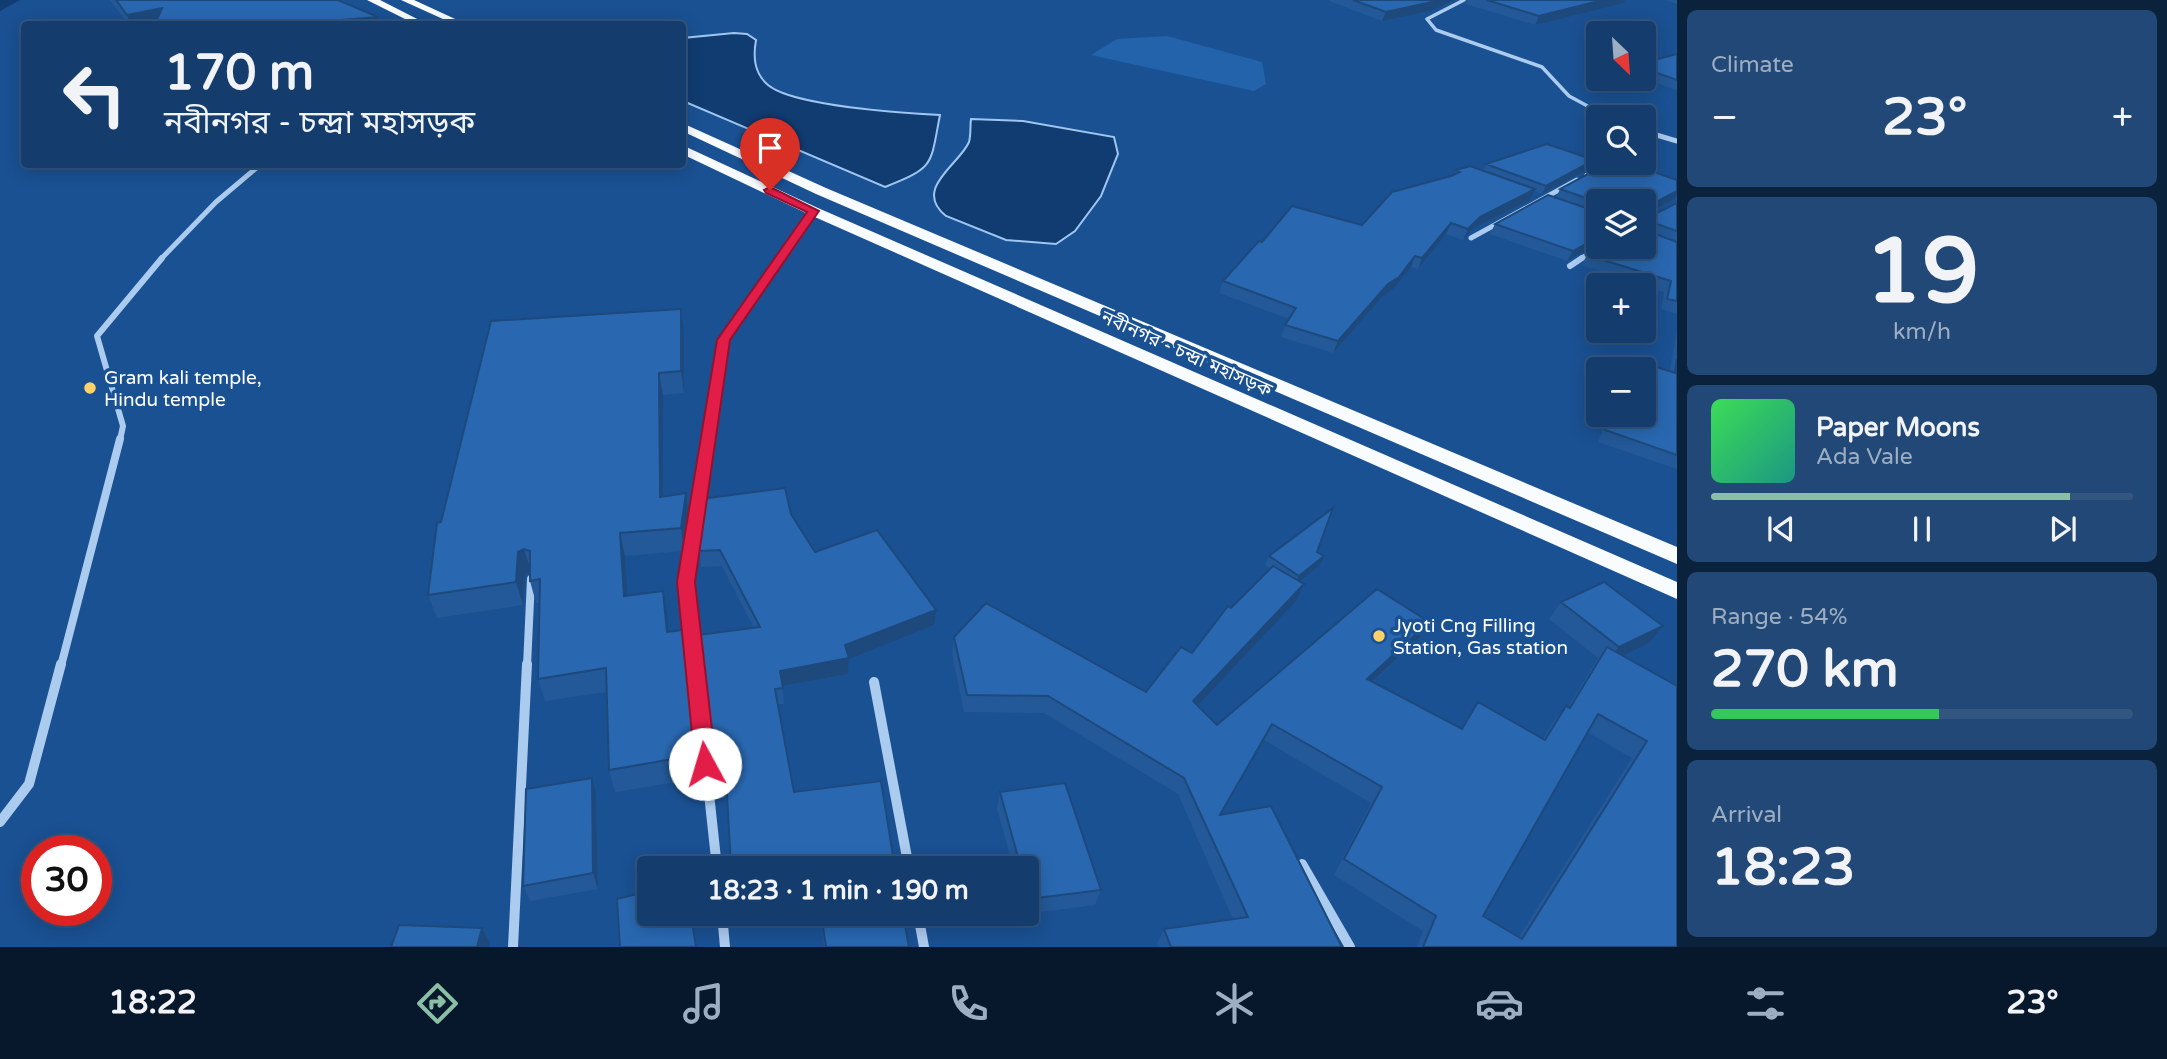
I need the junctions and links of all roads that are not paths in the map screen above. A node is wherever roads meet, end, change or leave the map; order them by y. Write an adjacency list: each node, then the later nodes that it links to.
1 (372, 0): 5 (highway)
2 (406, 0): 4 (highway)
3 (1464, 0): 8 (street)
4 (448, 19): 6 (highway); 7 (highway)
5 (416, 21)
6 (440, 21)
7 (453, 21)
8 (1586, 105)
9 (686, 129): 22 (highway, নবীনগর - চন্দ্রা মহাসড়ক)
10 (1656, 135): 11 (street)
11 (1677, 141)
12 (686, 151): 18 (highway, নবীনগর - চন্দ্রা মহাসড়ক)
13 (256, 168): 26 (street)
14 (1587, 175): 16 (street)
15 (1528, 194): 16 (street)
16 (1540, 198): 17 (street); 19 (street)
17 (1552, 203)
18 (813, 211): 24 (highway, নবীনগর - চন্দ্রা মহাসড়ক); 27 (street)
19 (1471, 238)
20 (1586, 256): 21 (street)
21 (1570, 266)
22 (1677, 556)
23 (531, 578): 32 (street)
24 (1677, 591)
25 (874, 682): 28 (street)
26 (0, 822)
27 (716, 856)
28 (907, 856)
29 (1302, 864): 35 (street)
30 (723, 926): 33 (street)
31 (920, 926): 34 (street)
32 (513, 947)
33 (725, 947)
34 (924, 947)
35 (1350, 947)

